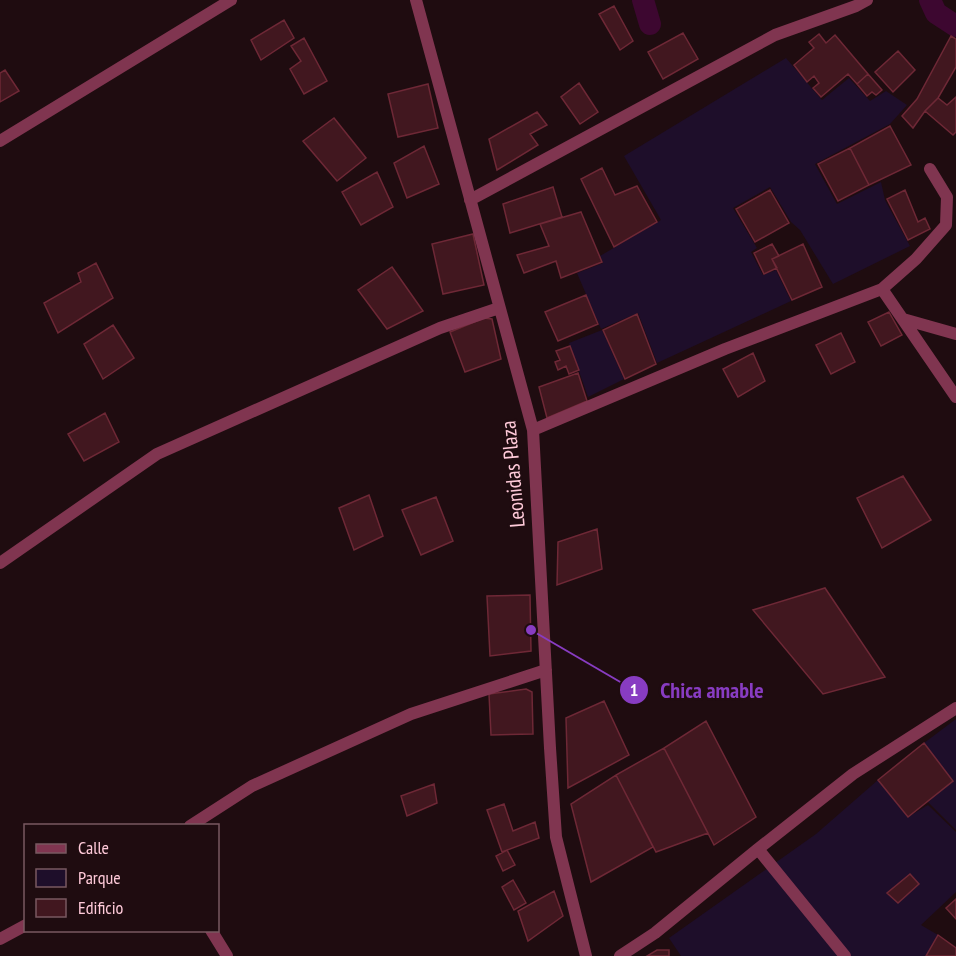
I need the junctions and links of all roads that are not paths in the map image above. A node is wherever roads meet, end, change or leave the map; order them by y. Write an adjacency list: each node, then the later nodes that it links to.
1 (231, 0): 4 (street)
2 (416, 0): 6 (street, Leonidas Plaza)
3 (867, 0): 6 (street)
4 (0, 141)
5 (930, 169): 7 (street)
6 (470, 200): 8 (street, Leonidas Plaza)
7 (882, 289): 9 (street); 12 (street)
8 (499, 308): 12 (street, Leonidas Plaza); 13 (street)
9 (903, 319): 10 (street); 11 (street)
10 (956, 334)
11 (956, 397)
12 (533, 430): 14 (street, Leonidas Plaza)
13 (0, 562)
14 (546, 670): 16 (street); 22 (street, Leonidas Plaza)
15 (956, 708): 17 (street)
16 (192, 824)
17 (758, 849): 23 (street); 24 (street)
18 (24, 926): 20 (street)
19 (212, 932): 21 (street)
20 (0, 939)
21 (227, 956)
22 (586, 956)
23 (620, 956)
24 (845, 956)

